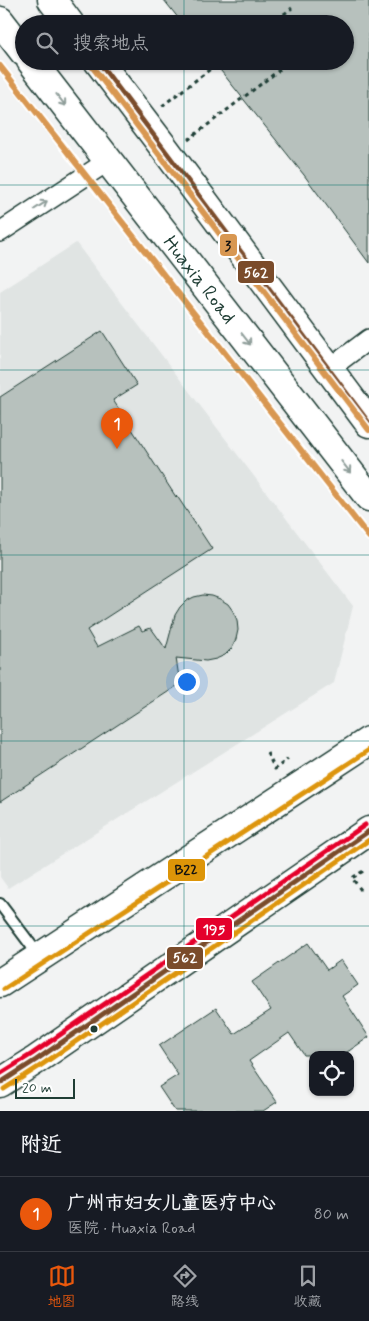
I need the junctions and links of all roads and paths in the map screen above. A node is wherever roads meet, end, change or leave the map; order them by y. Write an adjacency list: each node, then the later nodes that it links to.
1 (52, 0): 3 (main road)
2 (292, 8): 4 (path)
3 (63, 15)
4 (283, 15)
5 (0, 21): 6 (main road)
6 (15, 40)
7 (38, 70): 13 (main road, Huaxia Road, one-way to 13)
8 (105, 70): 16 (main road)
9 (209, 70): 11 (path)
10 (279, 70): 12 (path)
11 (155, 111)
12 (181, 145)
13 (108, 161): 14 (street, one-way to 13); 18 (main road, Huaxia Road, one-way to 18)
14 (0, 232)
15 (369, 339): 16 (street)
16 (329, 369): 17 (main road)
17 (369, 423)
18 (369, 497)
19 (369, 740): 26 (main road)
20 (267, 753): 21 (path)
21 (288, 759)
22 (369, 831): 28 (main road)
23 (365, 870): 24 (path)
24 (361, 890)
25 (0, 904): 26 (lane)
26 (40, 957): 27 (main road)
27 (0, 983)
28 (0, 1083)

